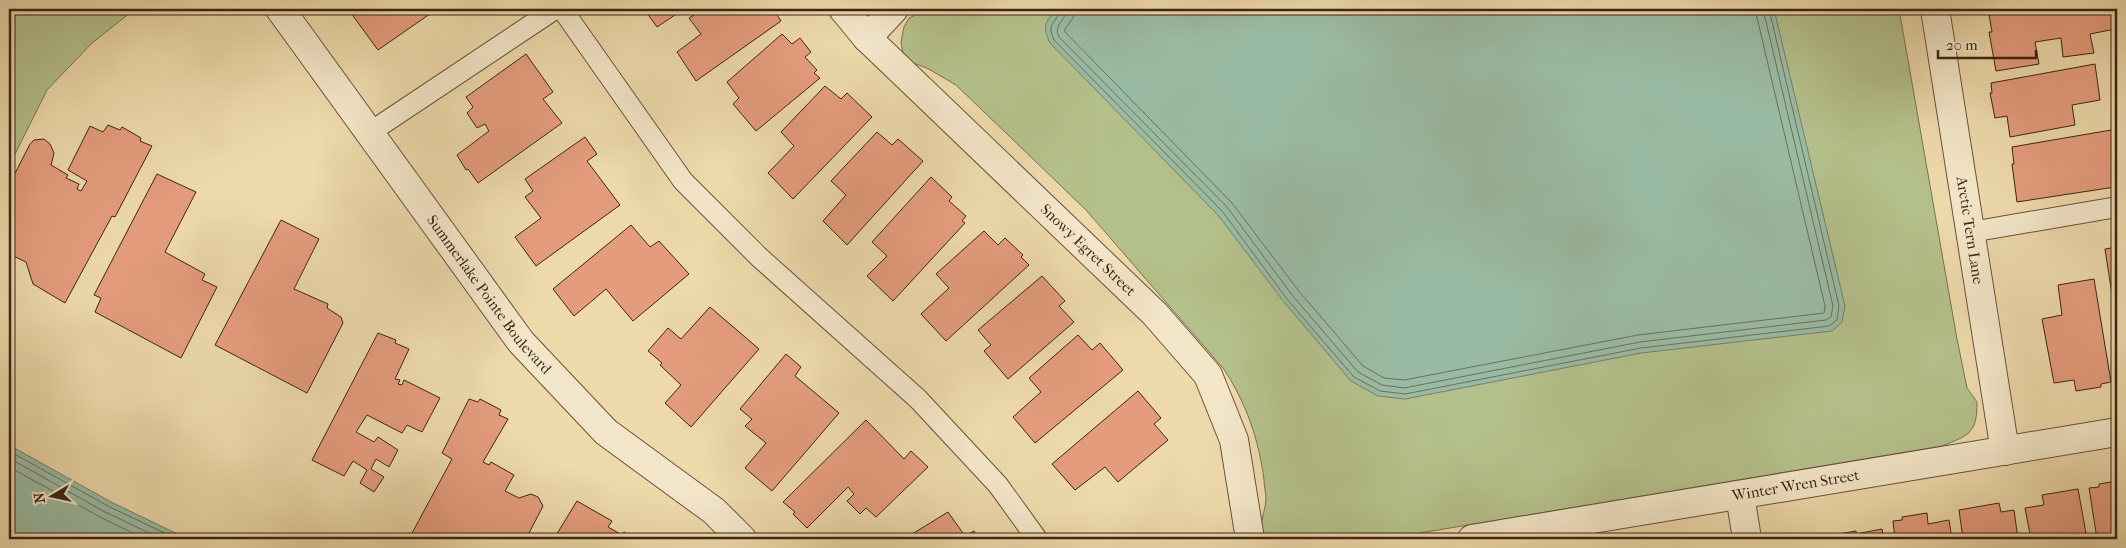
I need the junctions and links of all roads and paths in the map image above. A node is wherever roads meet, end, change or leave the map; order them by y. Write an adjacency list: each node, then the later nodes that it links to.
1 (280, 9): 8 (street, Summerlake Pointe Boulevard)
2 (555, 9): 8 (lane)
3 (562, 9): 15 (lane)
4 (843, 9): 7 (street, Snowy Egret Street)
5 (894, 9): 7 (street)
6 (1935, 9): 10 (street, Arctic Tern Lane)
7 (867, 38): 16 (street, Snowy Egret Street)
8 (369, 133): 14 (street, Summerlake Pointe Boulevard)
9 (2117, 206): 10 (lane)
10 (1971, 232): 12 (street, Arctic Tern Lane)
11 (2117, 432): 12 (street, Winter Wren Street)
12 (2005, 451): 13 (street, Winter Wren Street)
13 (1740, 495): 17 (street, Winter Wren Street); 18 (street)
14 (742, 539)
15 (1037, 539)
16 (1250, 539)
17 (1472, 539)
18 (1747, 539)

